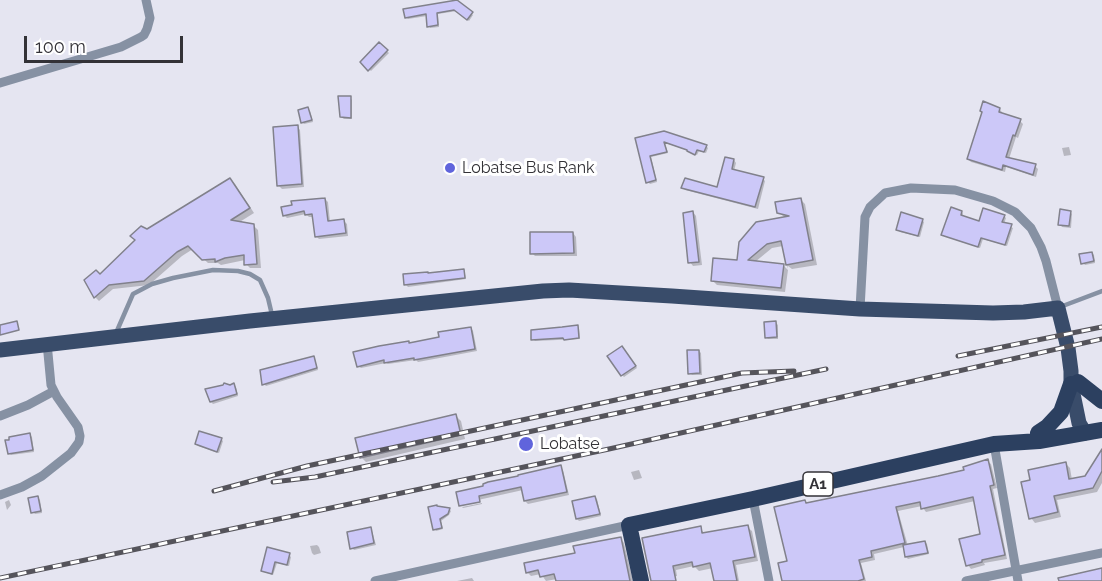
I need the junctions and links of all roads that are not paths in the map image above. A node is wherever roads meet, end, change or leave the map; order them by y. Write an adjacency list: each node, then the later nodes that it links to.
1 (146, 0): 2 (street)
2 (0, 83)
3 (1102, 291): 4 (lane)
4 (1058, 308): 5 (main road); 5 (street); 10 (main road)
5 (860, 309): 6 (main road)
6 (272, 318): 7 (main road); 7 (lane)
7 (115, 336): 8 (main road)
8 (47, 344): 9 (main road); 11 (street)
9 (0, 350)
10 (1074, 379): 12 (highway); 14 (main road); 16 (highway)
11 (54, 391): 13 (street); 18 (street)
12 (1102, 401)
13 (0, 416)
14 (1088, 424): 15 (highway, A1); 16 (highway, A1); 17 (highway, A1)
15 (1102, 430)
16 (1038, 433): 17 (highway, A1)
17 (1000, 444): 19 (highway, A1); 22 (street)
18 (0, 495)
19 (753, 499): 20 (highway, A1); 25 (street)
20 (629, 525): 23 (street); 24 (highway)
21 (1102, 553): 22 (street)
22 (1016, 571): 26 (street); 27 (street)
23 (375, 581)
24 (641, 581)
25 (770, 581)
26 (966, 581)
27 (1018, 581)

